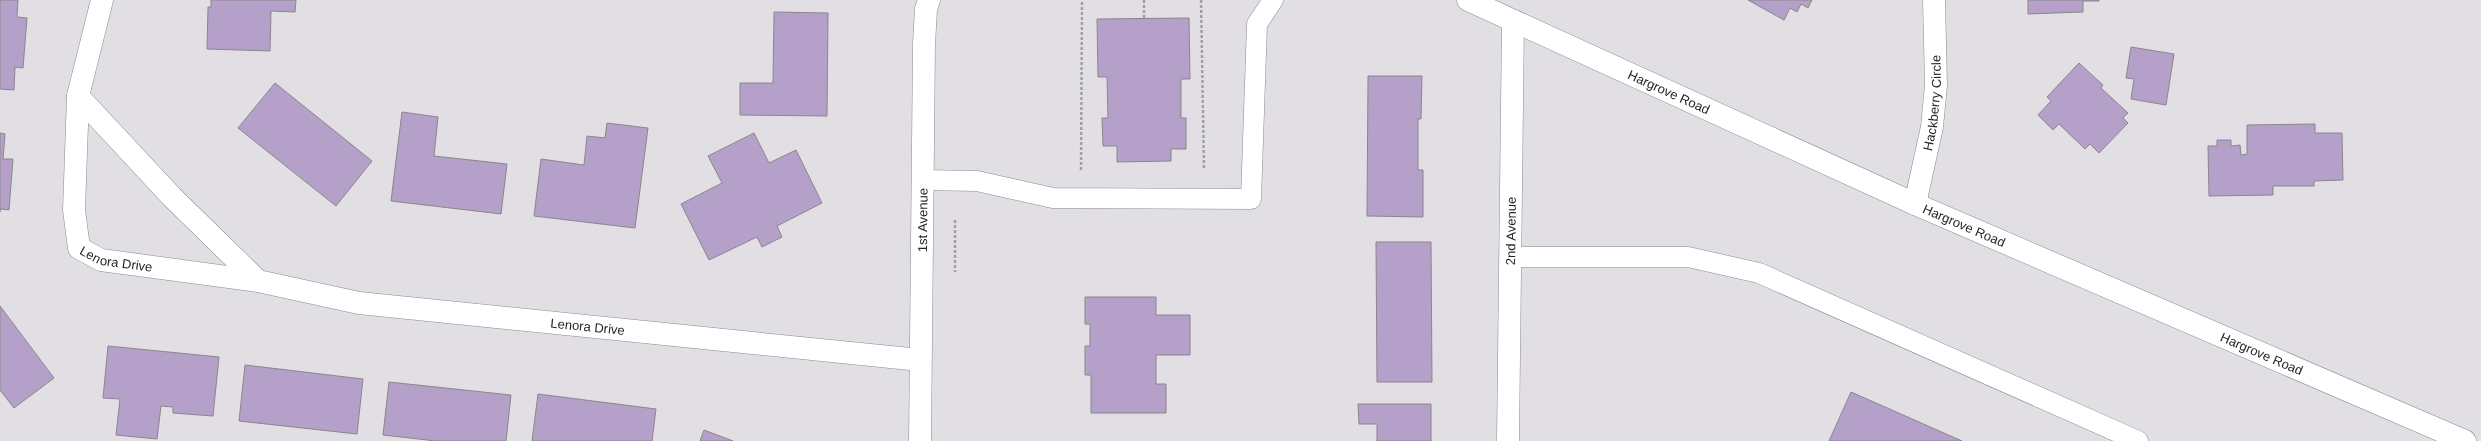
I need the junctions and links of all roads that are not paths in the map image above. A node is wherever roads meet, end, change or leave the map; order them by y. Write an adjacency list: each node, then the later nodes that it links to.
1 (102, 0): 7 (street, Lenora Drive)
2 (929, 0): 8 (street, 1st Avenue)
3 (1274, 0): 8 (lane)
4 (1468, 0): 6 (street, Hargrove Road)
5 (1934, 0): 9 (street, Hackberry Circle)
6 (1513, 21): 9 (street, Hargrove Road); 10 (street, 2nd Avenue)
7 (78, 96): 11 (street); 11 (street, Lenora Drive)
8 (922, 180): 12 (street, 1st Avenue)
9 (1915, 204): 13 (street, Hargrove Road)
10 (1510, 257): 15 (street, 2nd Avenue); 16 (lane)
11 (258, 281): 12 (street, Lenora Drive)
12 (920, 360): 14 (street, 1st Avenue)
13 (2431, 434): 17 (street, Hargrove Road)
14 (920, 441)
15 (1508, 441)
16 (2138, 441)
17 (2464, 441)

